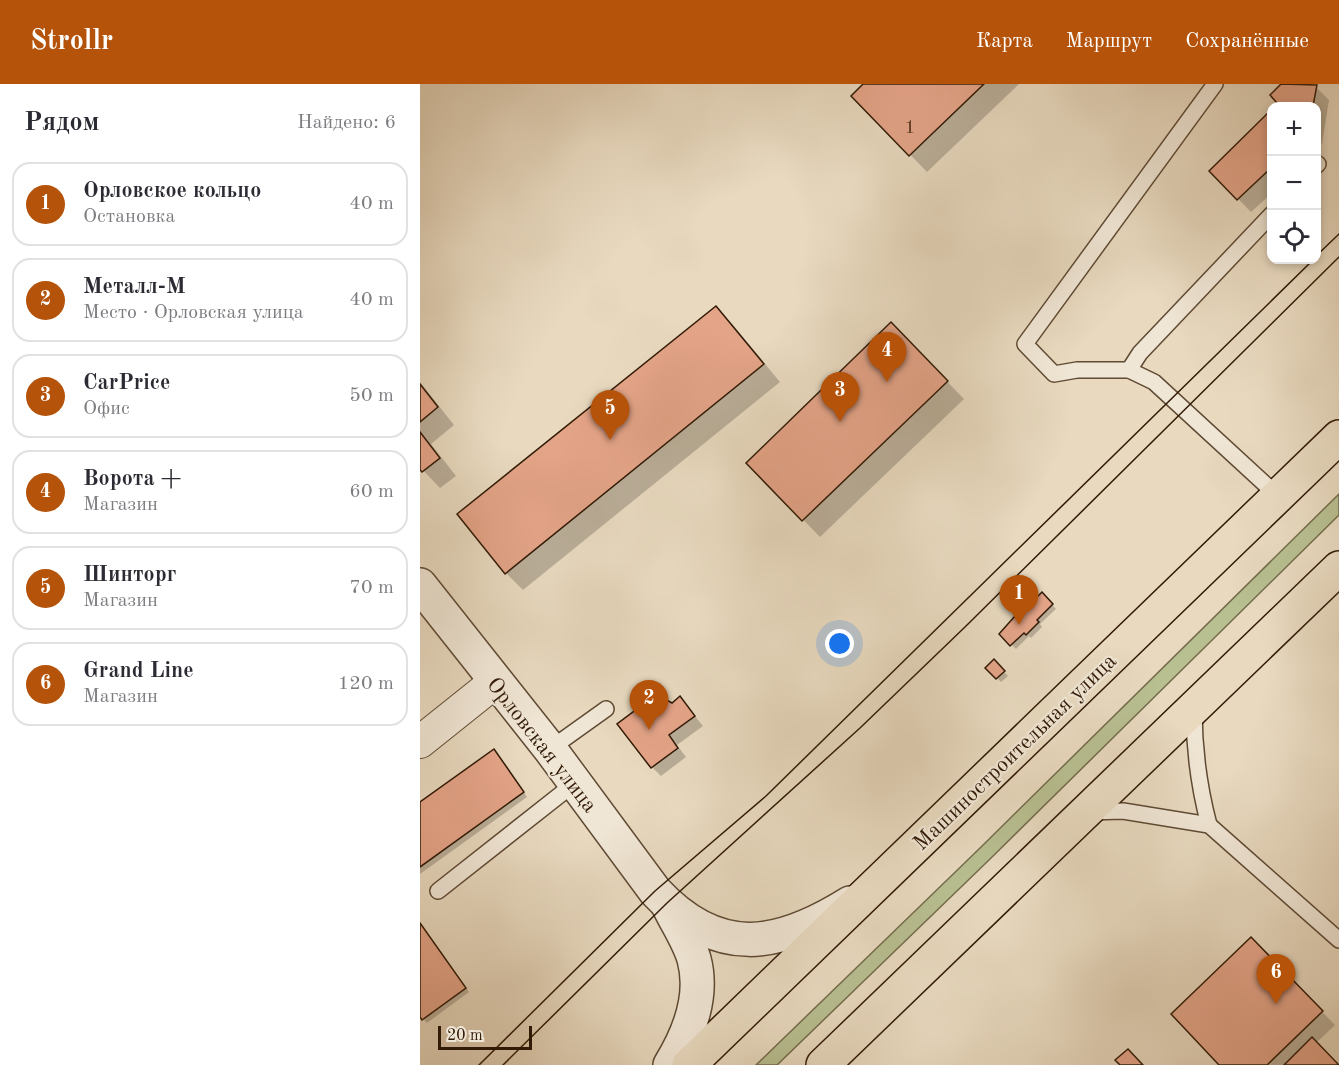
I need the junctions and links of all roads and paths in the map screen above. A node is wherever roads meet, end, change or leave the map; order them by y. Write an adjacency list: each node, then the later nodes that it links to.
1 (1209, 86): 3 (lane)
2 (1267, 219): 3 (lane)
3 (1129, 370): 5 (lane)
4 (1339, 437): 5 (main road, Машиностроительная улица)
5 (1278, 496): 17 (main road, Машиностроительная улица)
6 (1339, 568): 10 (main road)
7 (420, 585): 8 (street, Орловская улица)
8 (495, 682): 11 (street); 12 (street, Орловская улица)
9 (606, 709): 12 (lane)
10 (1194, 709): 14 (main road); 15 (lane)
11 (420, 742)
12 (550, 749): 13 (street, Орловская улица)
13 (575, 783): 16 (lane); 18 (street, Орловская улица)
14 (1086, 812): 15 (lane); 22 (main road)
15 (1209, 825): 19 (lane)
16 (438, 891)
17 (869, 891): 18 (street); 21 (main road, Машиностроительная улица)
18 (667, 903): 20 (street)
19 (1339, 940)
20 (670, 1065)
21 (689, 1065)
22 (824, 1065)

